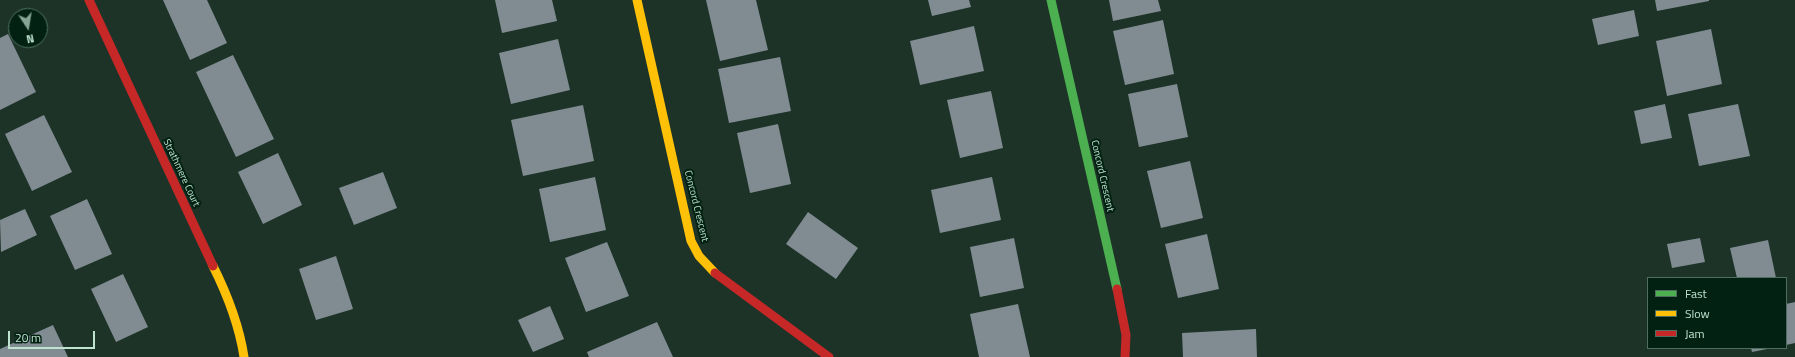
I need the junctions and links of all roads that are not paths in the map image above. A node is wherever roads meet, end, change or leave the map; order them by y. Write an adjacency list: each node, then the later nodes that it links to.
1 (89, 0): 4 (street, Strathmere Court)
2 (637, 0): 5 (street, Concord Crescent)
3 (1051, 0): 6 (street, Concord Crescent)
4 (244, 357)
5 (829, 357)
6 (1125, 357)

